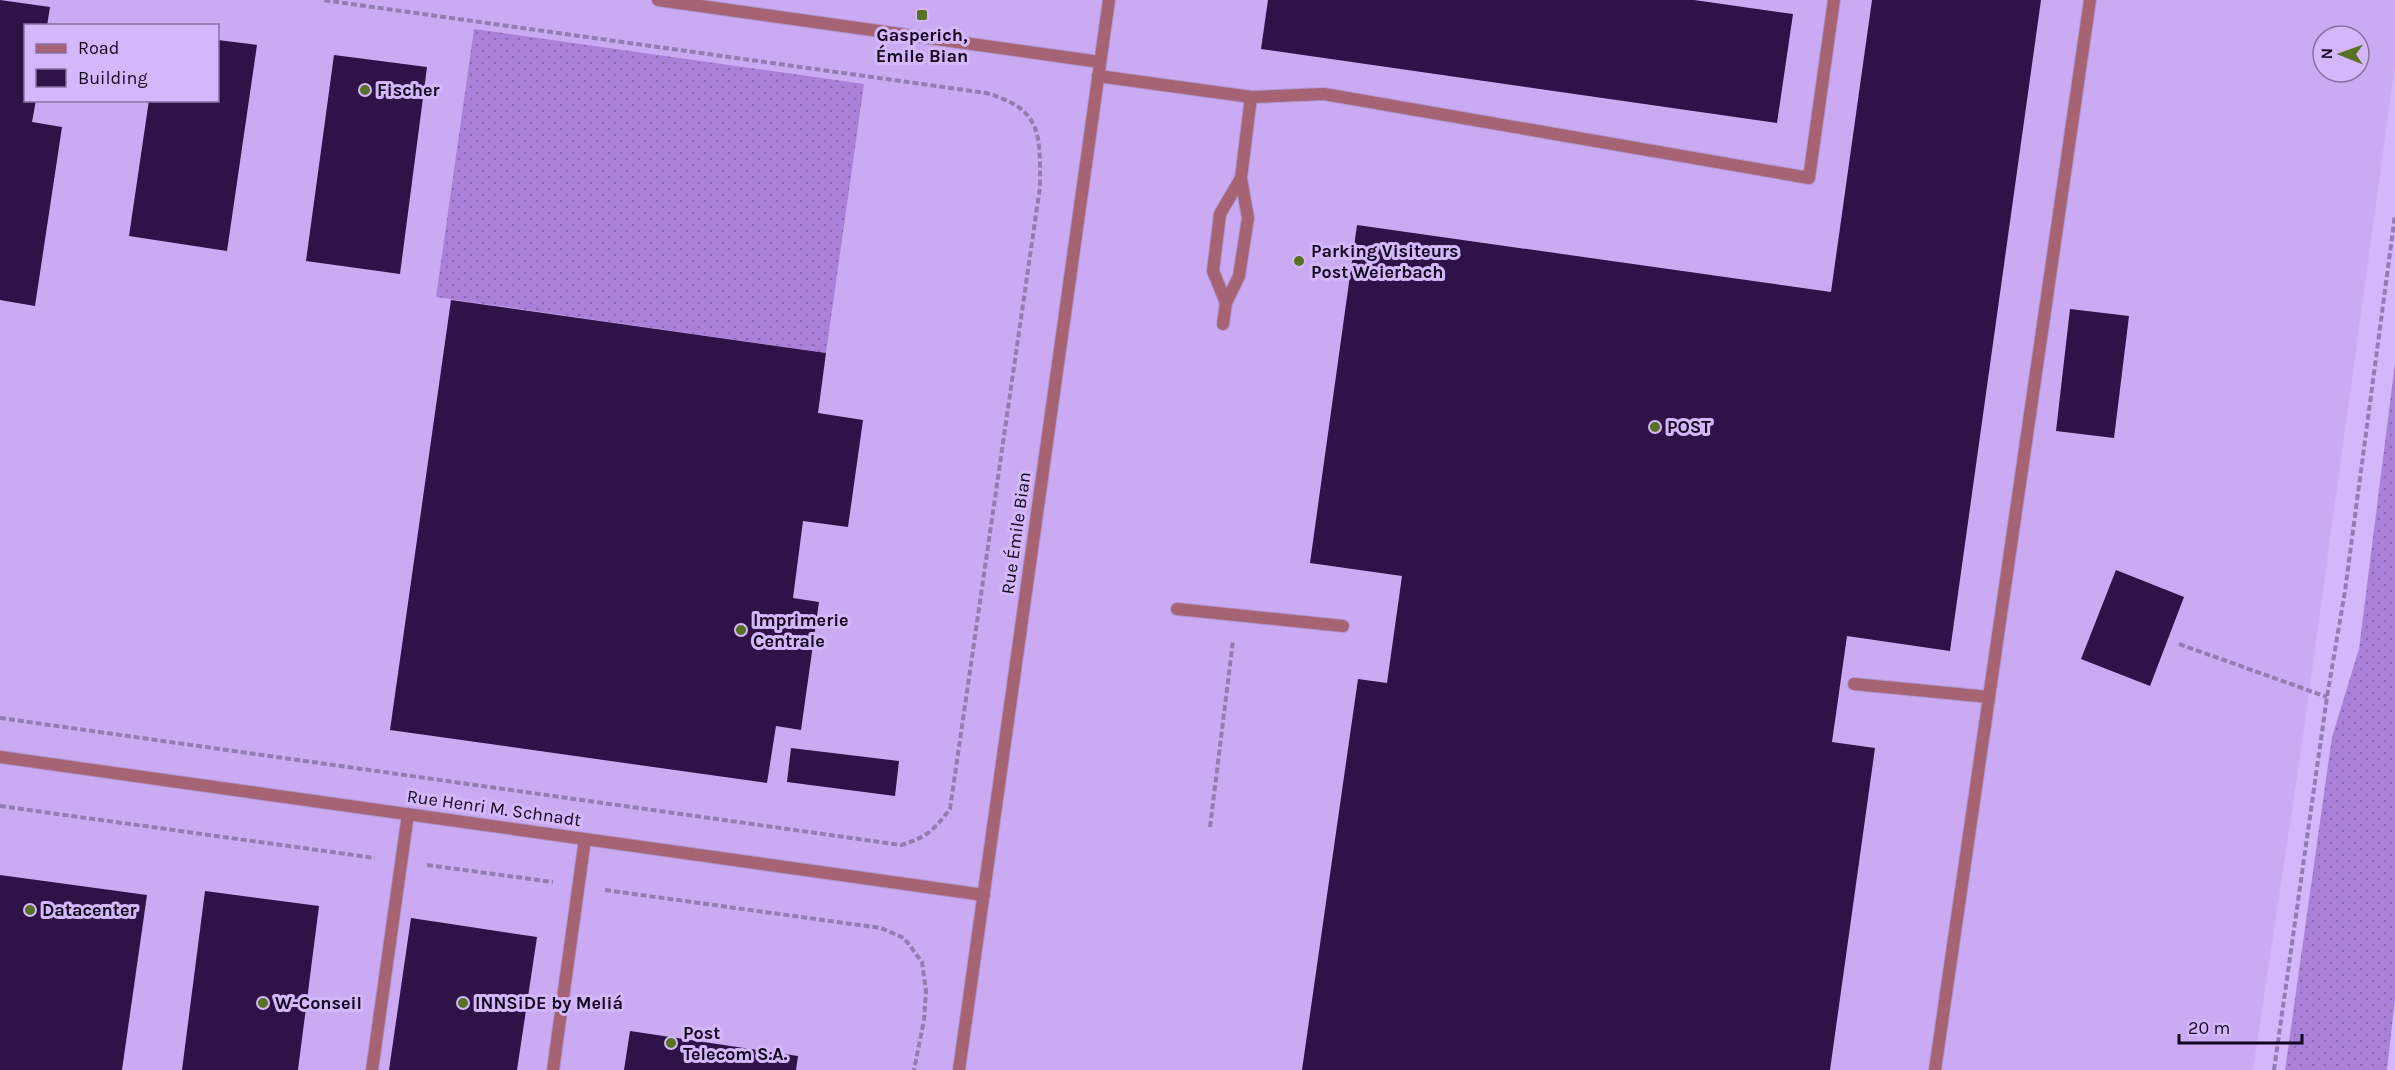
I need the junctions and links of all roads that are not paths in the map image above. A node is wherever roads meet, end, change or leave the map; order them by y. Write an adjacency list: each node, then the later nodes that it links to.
1 (658, 0): 5 (street)
2 (1109, 0): 5 (street, Rue Émile Bian)
3 (1834, 0): 7 (street)
4 (2090, 0): 14 (street)
5 (1100, 62): 6 (street, Rue Émile Bian)
6 (1098, 76): 7 (street); 18 (street, Rue Émile Bian)
7 (1251, 97): 8 (street)
8 (1241, 178): 9 (street); 9 (street)
9 (1226, 303): 10 (street)
10 (1223, 324)
11 (1177, 609): 12 (street)
12 (1343, 626)
13 (1854, 684): 14 (street)
14 (1989, 697): 22 (street)
15 (0, 757): 16 (street, Rue Henri M. Schnadt)
16 (408, 814): 17 (street, Rue Henri M. Schnadt); 19 (street)
17 (585, 839): 18 (street, Rue Henri M. Schnadt); 20 (street)
18 (984, 895): 21 (street, Rue Émile Bian)
19 (372, 1070)
20 (553, 1070)
21 (959, 1070)
22 (1935, 1070)

